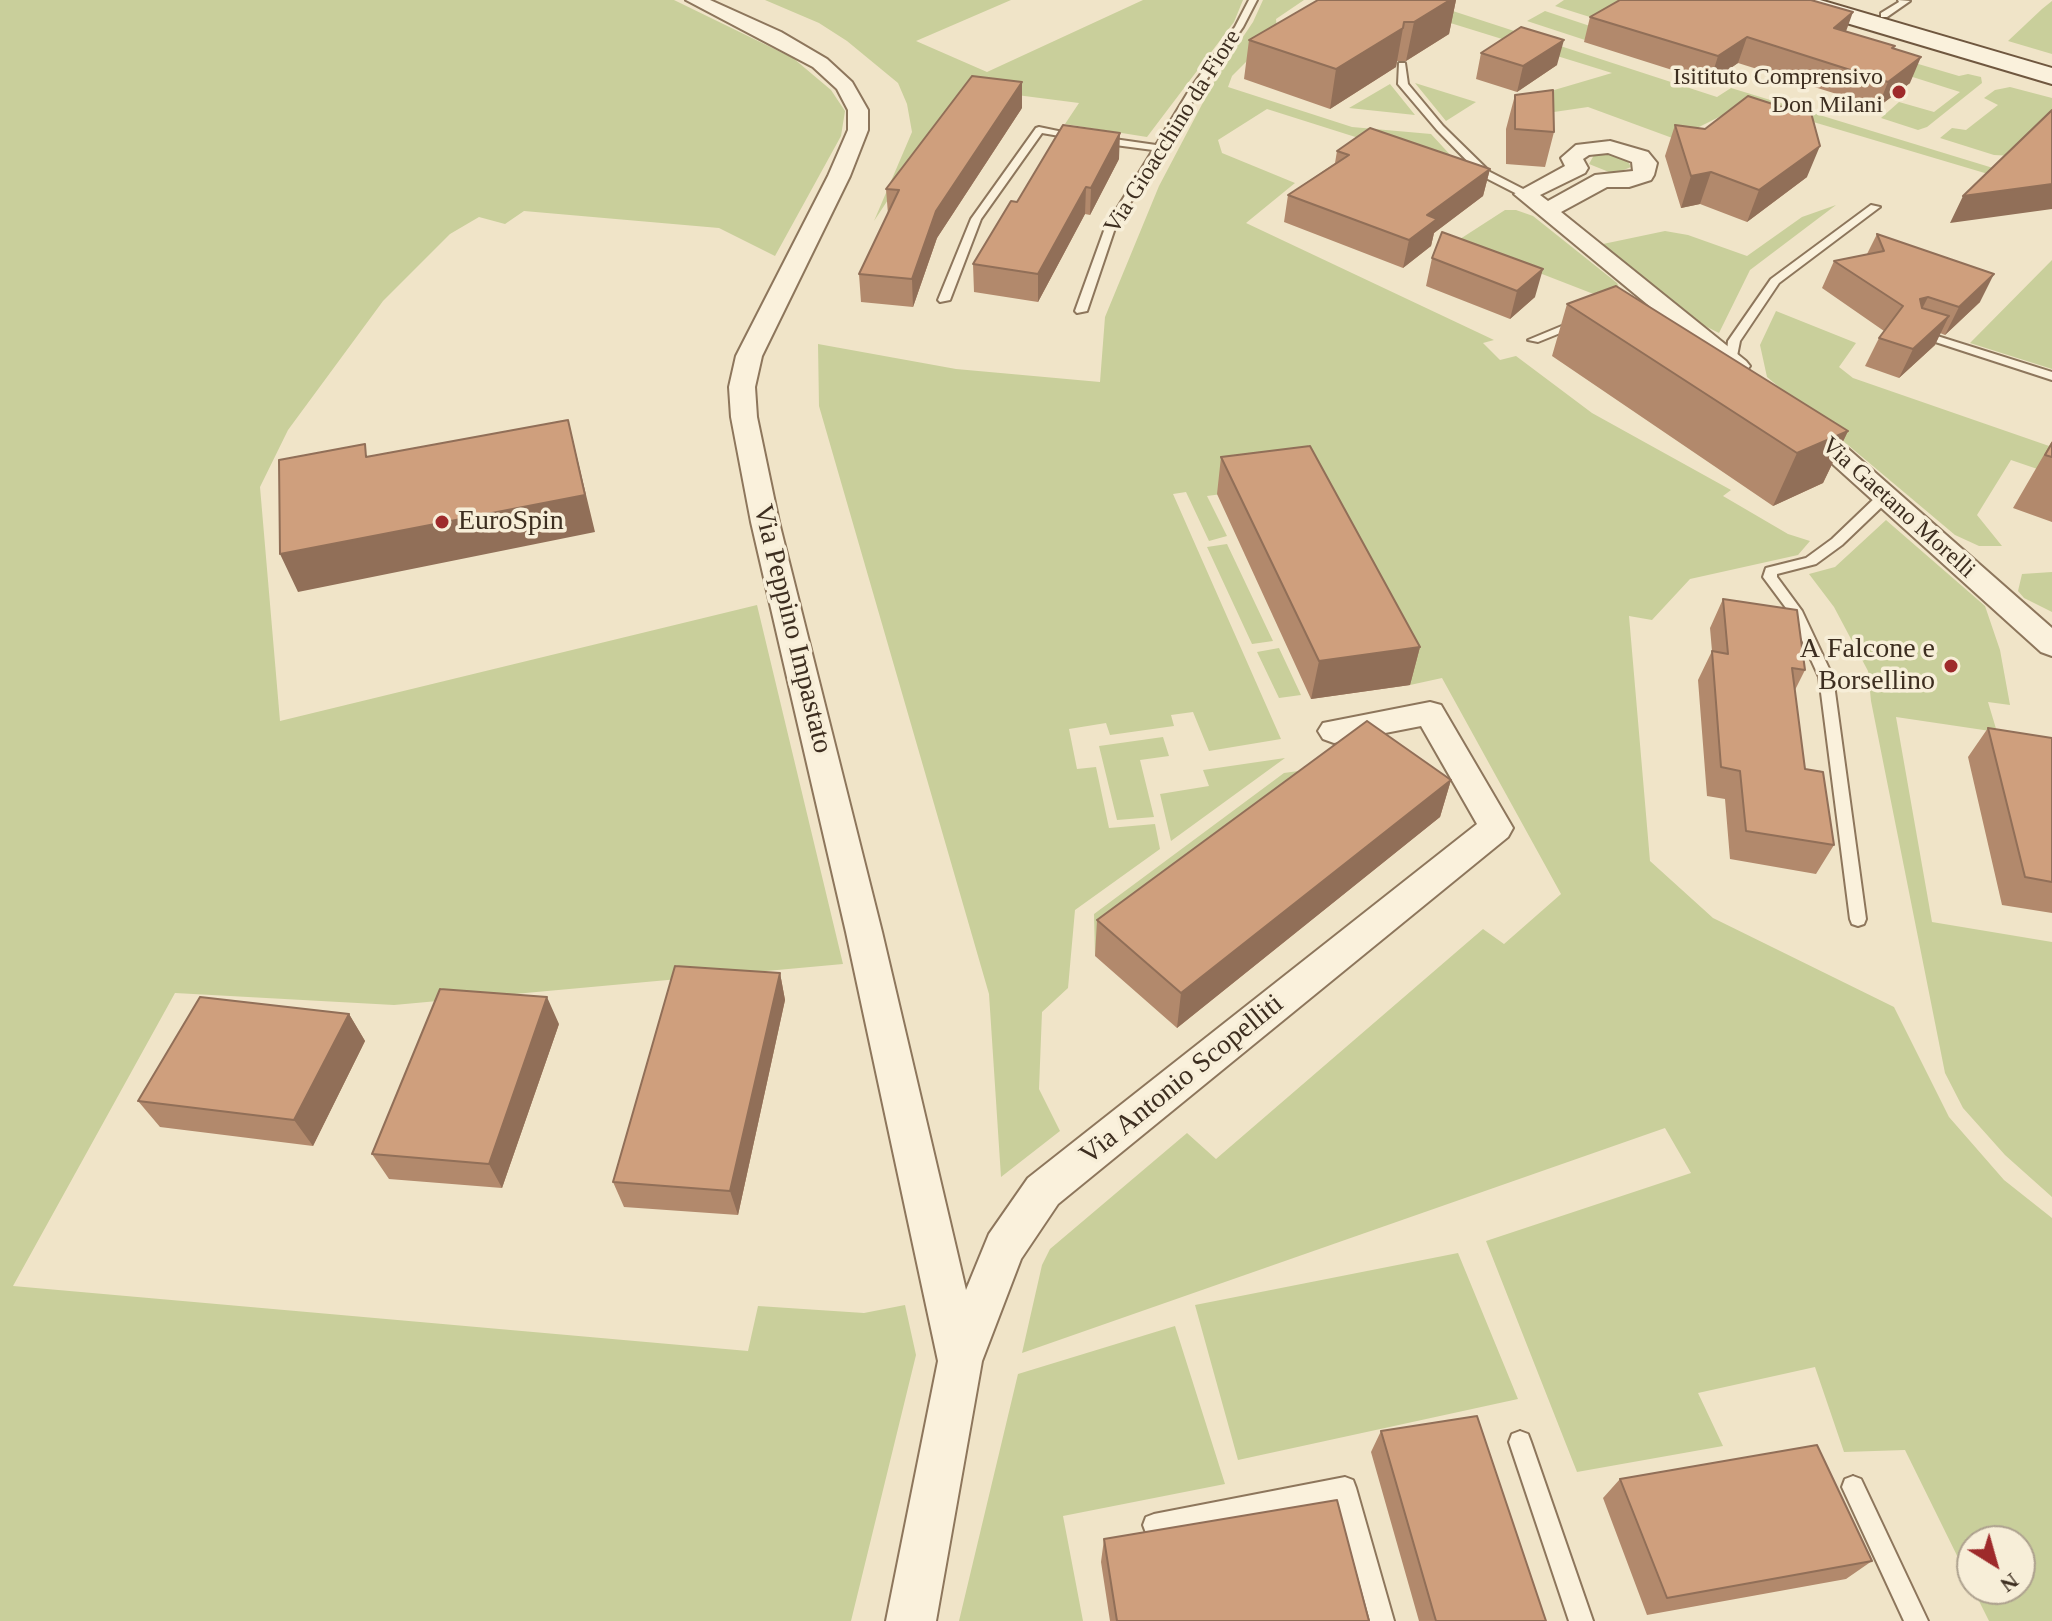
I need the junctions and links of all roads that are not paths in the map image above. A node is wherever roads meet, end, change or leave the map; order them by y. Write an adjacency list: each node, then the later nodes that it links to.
1 (695, 0): 27 (street, Via Peppino Impastato)
2 (1253, 0): 9 (lane, Via Gioacchino da Fiore)
3 (1794, 0): 8 (street)
4 (1831, 0): 5 (street)
5 (1893, 8): 6 (street)
6 (2052, 64)
7 (1402, 65): 10 (lane)
8 (2052, 76)
9 (1157, 148): 13 (lane); 14 (lane, Via Gioacchino da Fiore)
10 (1525, 194): 12 (street); 12 (street)
11 (1875, 207): 18 (lane)
12 (1546, 211): 18 (street)
13 (944, 300)
14 (1081, 311)
15 (1590, 317): 17 (lane)
16 (1913, 331): 19 (lane)
17 (1534, 340)
18 (1730, 361): 20 (street)
19 (2052, 376)
20 (1754, 380)
21 (1790, 410): 22 (street, Via Gaetano Morelli)
22 (1883, 498): 23 (street, Via Gaetano Morelli); 26 (lane)
23 (2040, 627): 24 (street, Via Gaetano Morelli)
24 (2052, 645)
25 (1334, 731): 27 (street, Via Antonio Scopelliti)
26 (1858, 919)
27 (960, 1361): 31 (street, Via Antonio Scopelliti)
28 (1520, 1442): 33 (lane)
29 (1853, 1487): 34 (lane)
30 (1154, 1525): 32 (lane)
31 (911, 1621)
32 (1382, 1621)
33 (1581, 1621)
34 (1916, 1621)

